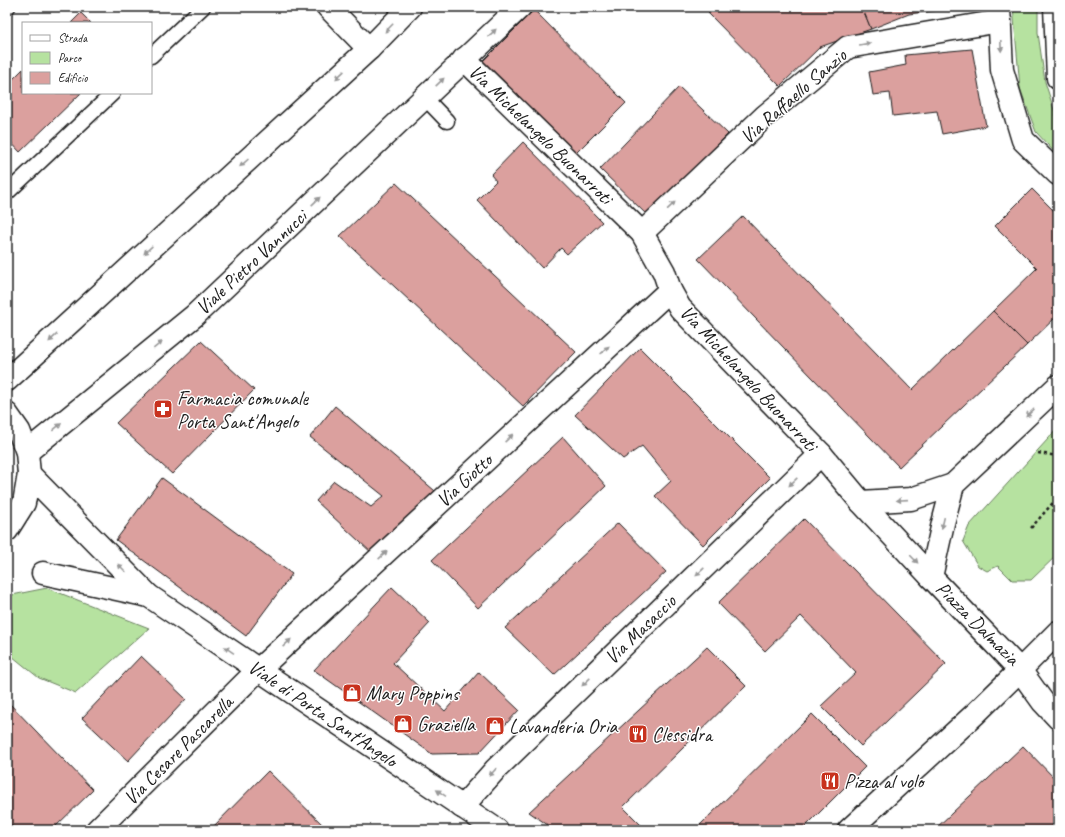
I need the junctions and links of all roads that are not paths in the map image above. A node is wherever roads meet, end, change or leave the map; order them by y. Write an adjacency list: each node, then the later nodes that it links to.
1 (203, 7): 8 (lane)
2 (328, 7): 7 (street)
3 (410, 7): 7 (street, one-way to 7)
4 (520, 7): 9 (street, Viale Pietro Vannucci, one-way to 4)
5 (1055, 7): 10 (street)
6 (999, 14): 14 (street, one-way to 14); 16 (street, Via Raffaello Sanzio, one-way to 6)
7 (369, 49): 18 (street, one-way to 18)
8 (152, 55)
9 (464, 59): 12 (street, Viale Pietro Vannucci, one-way to 9); 16 (street, Via Michelangelo Buonarroti)
10 (1058, 78)
11 (111, 94): 15 (lane)
12 (424, 97): 13 (lane); 21 (street, Viale Pietro Vannucci, one-way to 12)
13 (447, 121)
14 (1058, 174)
15 (7, 194)
16 (642, 233): 17 (street, Via Michelangelo Buonarroti)
17 (670, 290): 22 (street, Via Michelangelo Buonarroti); 31 (street, Via Giotto, one-way to 17)
18 (7, 380)
19 (1058, 386): 24 (street, one-way to 24)
20 (7, 414): 21 (street)
21 (27, 452): 23 (street)
22 (821, 454): 25 (street, Via Michelangelo Buonarroti); 34 (street, Via Masaccio, one-way to 34)
23 (30, 474): 26 (street); 29 (street, Viale di Porta Sant'Angelo, one-way to 23)
24 (952, 485): 25 (street, one-way to 25); 28 (street, Piazza Dalmazia, one-way to 28)
25 (861, 502): 28 (street, Piazza Dalmazia, one-way to 28)
26 (7, 530)
27 (43, 573): 29 (street, Viale di Porta Sant'Angelo)
28 (931, 577): 32 (street, Piazza Dalmazia)
29 (149, 596): 31 (street, Viale di Porta Sant'Angelo, one-way to 29)
30 (1058, 632): 32 (street, Piazza Dalmazia)
31 (258, 670): 34 (street, Viale di Porta Sant'Angelo, one-way to 31); 35 (street, Via Cesare Pascarella)
32 (1020, 670): 33 (street); 37 (street)
33 (1058, 718)
34 (462, 807): 36 (street, Viale di Porta Sant'Angelo)
35 (97, 830)
36 (497, 830)
37 (849, 830)

